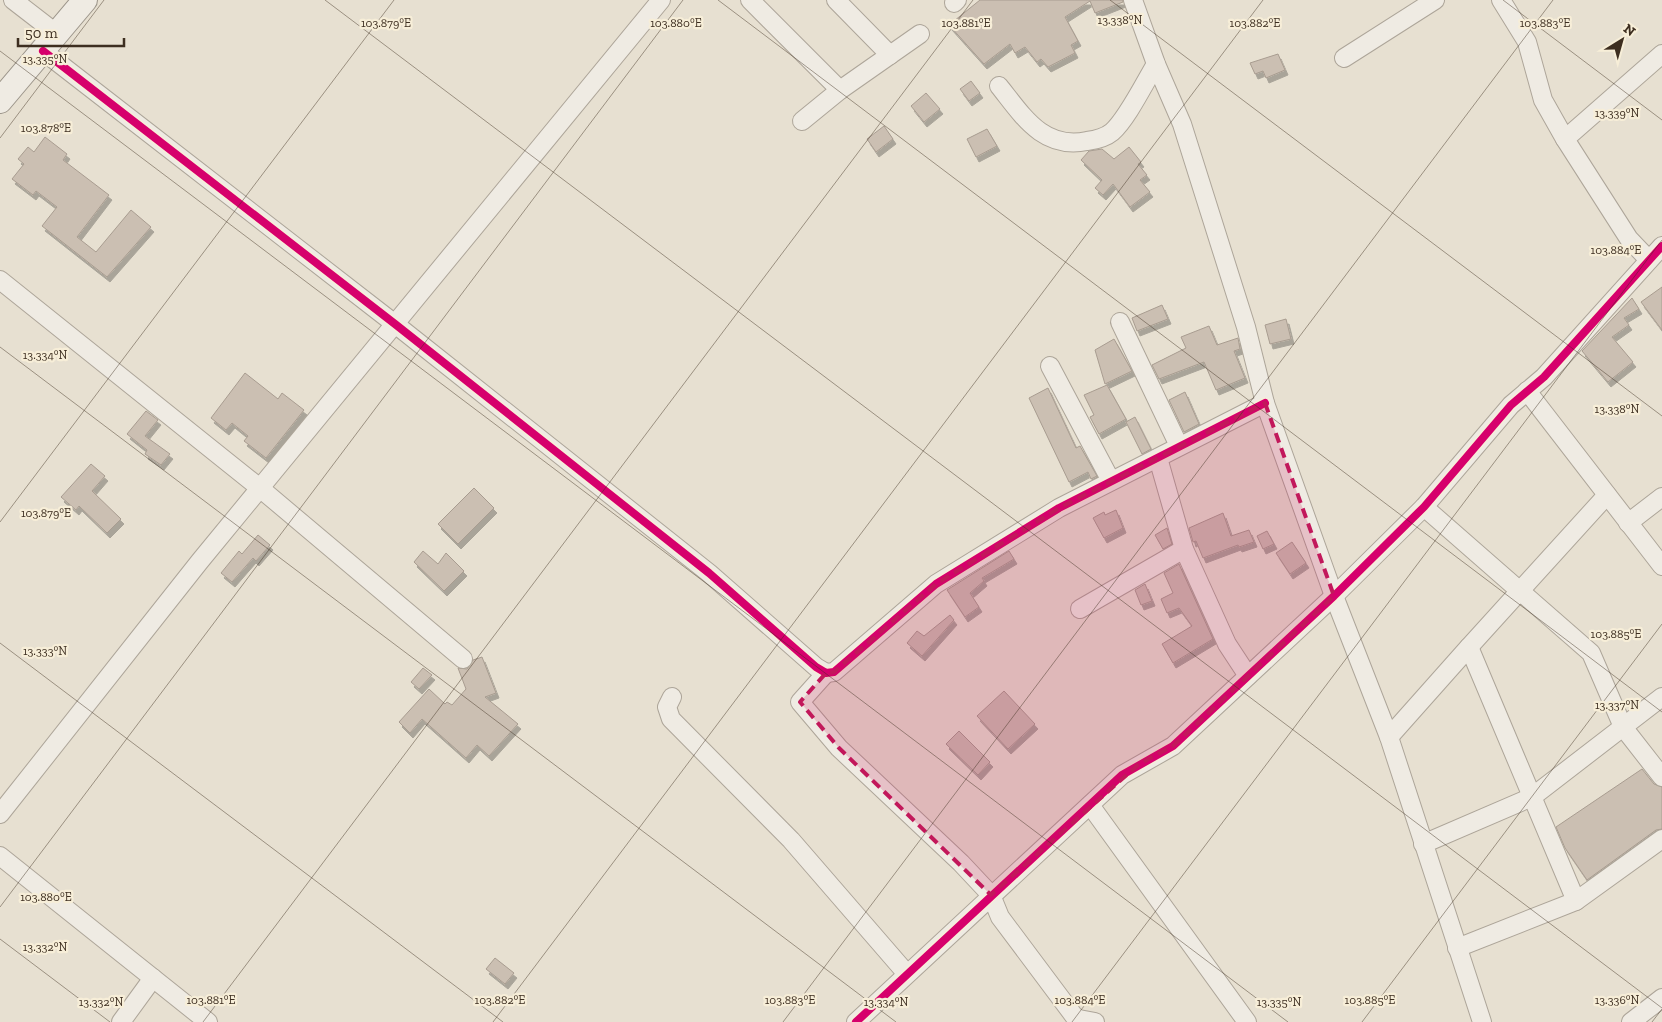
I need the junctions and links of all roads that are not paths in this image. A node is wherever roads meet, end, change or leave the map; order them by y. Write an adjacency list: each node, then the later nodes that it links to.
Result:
1 (13, 0): 10 (street)
2 (85, 0): 10 (street)
3 (661, 0): 24 (street)
4 (750, 0): 16 (street)
5 (836, 0): 12 (street)
6 (1133, 0): 14 (street)
7 (1435, 0): 13 (street)
8 (1501, 0): 19 (street)
9 (920, 34): 12 (street)
10 (50, 43): 17 (street); 24 (street)
11 (1662, 54): 19 (street)
12 (890, 55): 16 (street)
13 (1344, 58)
14 (1156, 64): 15 (street); 27 (street)
15 (999, 86)
16 (840, 90): 18 (street)
17 (0, 101)
18 (802, 121)
19 (1565, 138): 21 (street)
20 (1662, 246): 21 (street)
21 (1649, 260): 26 (street)
22 (0, 280): 31 (street)
23 (1120, 322): 28 (street)
24 (395, 324): 31 (street); 43 (street)
25 (1050, 366): 30 (street)
26 (1527, 391): 32 (street); 34 (street)
27 (1265, 403): 28 (street); 39 (street)
28 (1179, 446): 29 (street)
29 (1158, 458): 30 (street); 36 (street)
30 (1111, 481): 43 (street)
31 (261, 489): 42 (street); 52 (street)
32 (1607, 495): 35 (street); 38 (street)
33 (1662, 497): 35 (street)
34 (1424, 507): 38 (street); 39 (street)
35 (1628, 523): 37 (street)
36 (1184, 549): 40 (street); 44 (street)
37 (1662, 566)
38 (1520, 591): 41 (street); 47 (street)
39 (1334, 596): 44 (street); 48 (street)
40 (1080, 609)
41 (1469, 647): 48 (street); 50 (street)
42 (463, 659)
43 (826, 673): 56 (street)
44 (1248, 676): 51 (street)
45 (672, 697): 59 (street)
46 (1662, 697): 47 (street)
47 (1623, 727): 49 (street); 50 (street)
48 (1389, 737): 54 (street)
49 (1662, 777)
50 (1532, 797): 54 (street); 57 (street)
51 (1090, 805): 56 (street); 67 (street)
52 (0, 814)
53 (1662, 839): 57 (street)
54 (1423, 844): 58 (street)
55 (0, 856): 60 (street)
56 (991, 895): 59 (street); 66 (street)
57 (1576, 901): 58 (street)
58 (1457, 948): 62 (street)
59 (907, 974): 65 (street)
60 (153, 978): 63 (street); 64 (street)
61 (1662, 998): 68 (street)
62 (1479, 1019)
63 (121, 1022)
64 (208, 1022)
65 (856, 1022)
66 (1095, 1022)
67 (1247, 1022)
68 (1631, 1022)

